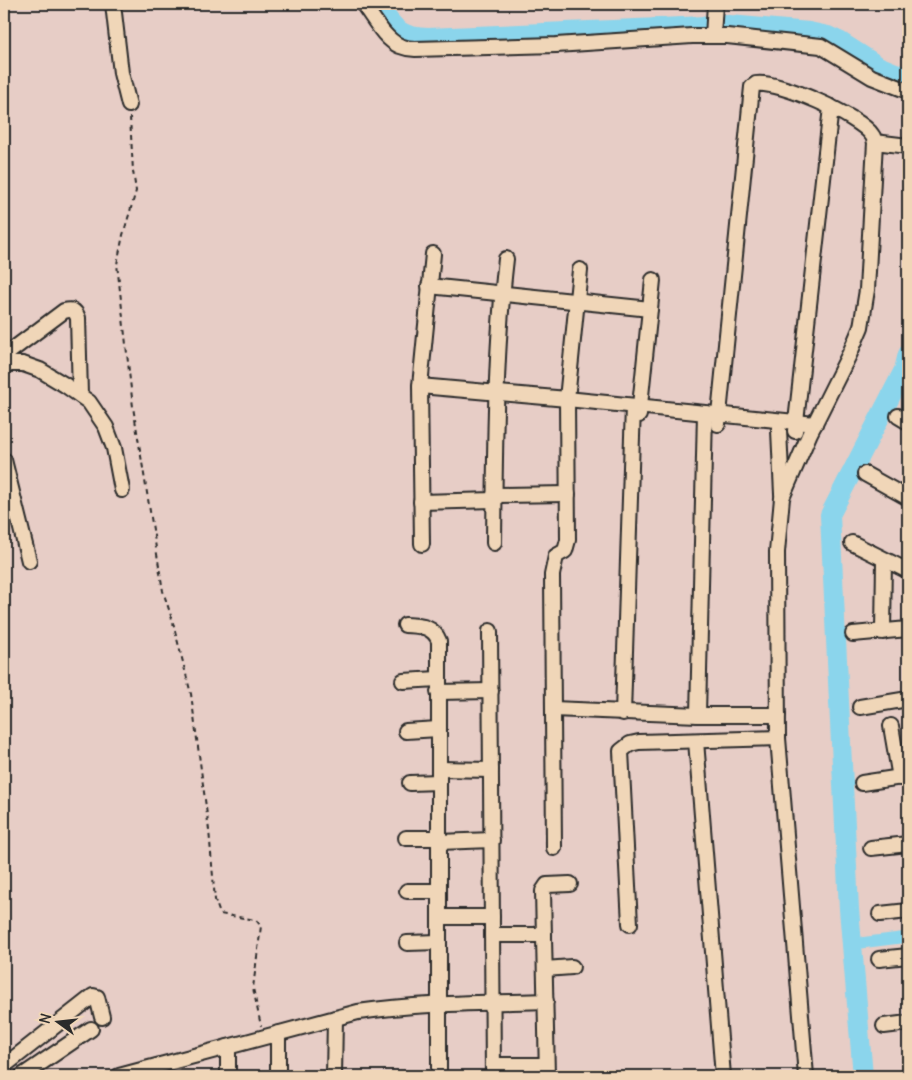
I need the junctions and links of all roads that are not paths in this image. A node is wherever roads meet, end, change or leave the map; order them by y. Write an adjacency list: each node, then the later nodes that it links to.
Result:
1 (113, 4): 6 (street)
2 (363, 4): 4 (street)
3 (715, 4): 4 (street)
4 (713, 36): 5 (street)
5 (908, 91)
6 (129, 105)
7 (831, 107): 8 (street); 25 (street); 26 (street)
8 (875, 142): 9 (street); 27 (street)
9 (908, 146)
10 (433, 254): 14 (street)
11 (506, 259): 15 (street)
12 (580, 270): 16 (street)
13 (653, 280): 17 (street)
14 (430, 286): 15 (street); 20 (street)
15 (502, 293): 16 (street); 22 (street)
16 (576, 301): 17 (street); 23 (street)
17 (650, 309): 24 (street)
18 (4, 356): 21 (street)
19 (4, 364): 21 (street)
20 (420, 391): 22 (street); 36 (street)
21 (80, 395): 31 (street)
22 (495, 398): 23 (street); 33 (street)
23 (567, 404): 24 (street); 32 (street)
24 (636, 411): 25 (street); 54 (street)
25 (712, 419): 26 (street); 28 (street); 55 (street)
26 (795, 427): 27 (street); 28 (street)
27 (813, 428): 34 (street)
28 (779, 430): 34 (street)
29 (4, 460): 41 (street)
30 (865, 474): 35 (street)
31 (122, 490)
32 (568, 494): 33 (street); 53 (street)
33 (494, 498): 36 (street); 39 (street)
34 (782, 498): 56 (street)
35 (908, 498)
36 (422, 502): 38 (street)
37 (852, 542): 40 (street)
38 (422, 544)
39 (494, 544)
40 (884, 560): 42 (street); 46 (street)
41 (29, 561)
42 (908, 571)
43 (405, 625): 49 (street)
44 (908, 630): 46 (street)
45 (490, 631): 50 (street)
46 (883, 632): 47 (street)
47 (854, 634)
48 (404, 681): 49 (street)
49 (438, 686): 50 (street); 58 (street)
50 (491, 691): 62 (street)
51 (908, 699): 52 (street)
52 (860, 707)
53 (553, 709): 54 (street); 71 (street)
54 (623, 713): 55 (street)
55 (698, 715): 56 (street)
56 (778, 715): 60 (street)
57 (891, 726): 64 (street)
58 (438, 729): 59 (street); 63 (street)
59 (406, 731)
60 (778, 738): 61 (street); 110 (street)
61 (696, 741): 80 (street); 109 (street)
62 (491, 770): 63 (street); 69 (street)
63 (439, 775): 65 (street); 68 (street)
64 (904, 777): 66 (street)
65 (410, 783)
66 (862, 783)
67 (406, 838): 68 (street)
68 (439, 840): 69 (street); 75 (street)
69 (492, 840): 79 (street)
70 (908, 844): 72 (street)
71 (554, 848)
72 (871, 848)
73 (570, 884): 82 (street)
74 (408, 891): 75 (street)
75 (439, 891): 78 (street)
76 (908, 911): 77 (street)
77 (880, 914)
78 (439, 917): 79 (street); 83 (street)
79 (492, 917): 81 (street)
80 (630, 924)
81 (492, 935): 82 (street); 91 (street)
82 (544, 935): 88 (street)
83 (439, 942): 84 (street); 90 (street)
84 (407, 943)
85 (908, 956): 86 (street)
86 (879, 959)
87 (572, 967): 88 (street)
88 (545, 969): 89 (street)
89 (546, 1001): 91 (street); 101 (street)
90 (440, 1003): 91 (street); 93 (street); 108 (street)
91 (493, 1003): 102 (street)
92 (102, 1017): 99 (street)
93 (335, 1018): 97 (street); 107 (street)
94 (908, 1023): 95 (street)
95 (884, 1026)
96 (90, 1029): 103 (street)
97 (278, 1033): 98 (street); 106 (street)
98 (228, 1047): 100 (street); 105 (street)
99 (4, 1066)
100 (171, 1069): 104 (street)
101 (546, 1070): 102 (street)
102 (493, 1071)
103 (22, 1076)
104 (120, 1076)
105 (228, 1076)
106 (278, 1076)
107 (334, 1076)
108 (439, 1076)
109 (724, 1076)
110 (806, 1076)

